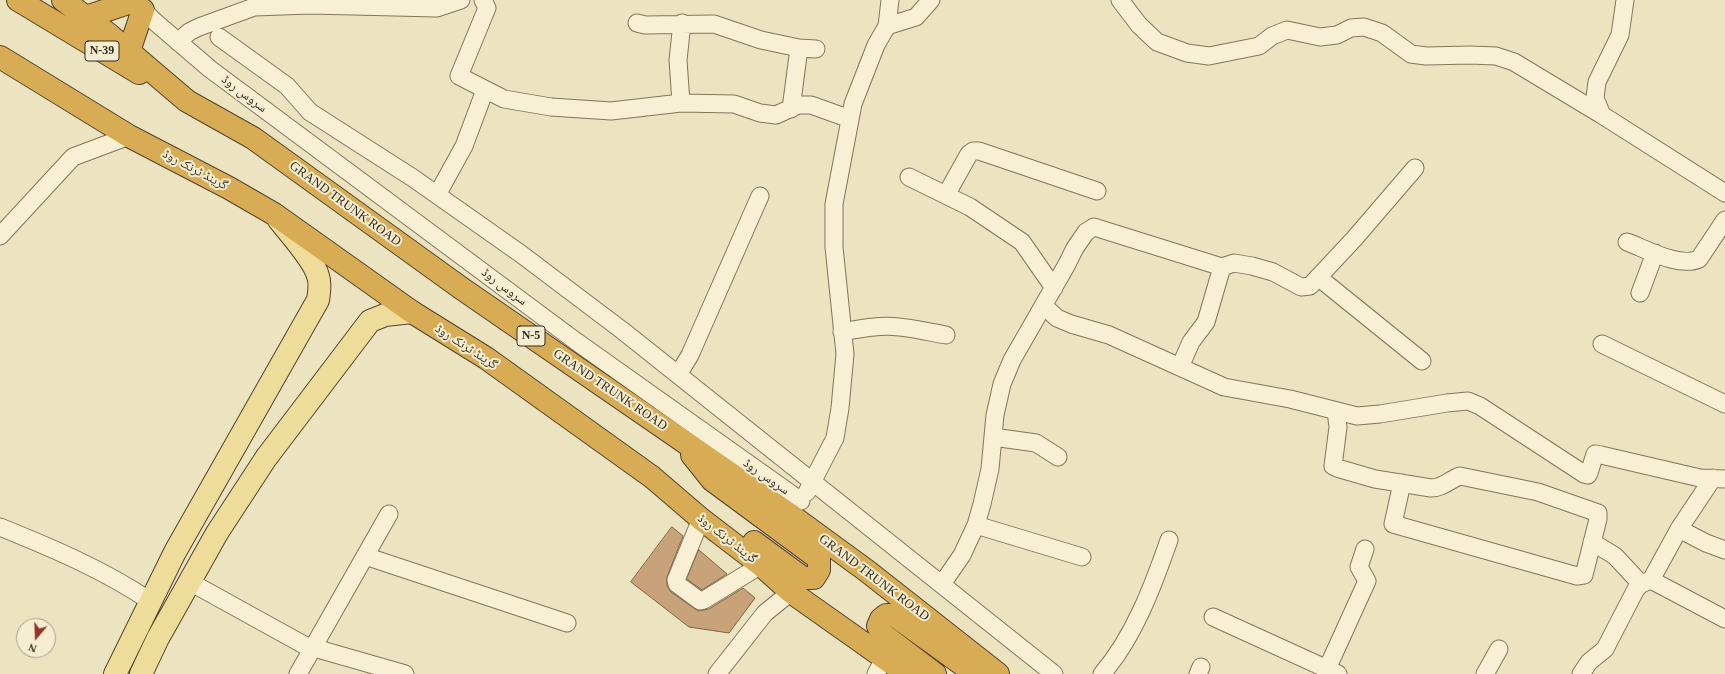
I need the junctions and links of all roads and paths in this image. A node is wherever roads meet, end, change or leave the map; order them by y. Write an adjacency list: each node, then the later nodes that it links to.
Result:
1 (18, 0): 21 (highway, N-39)
2 (63, 0): 10 (highway, GRAND TRUNK ROAD / N-5)
3 (461, 0): 15 (street)
4 (483, 0): 20 (street)
5 (890, 0): 13 (street)
6 (931, 0): 13 (street)
7 (1120, 0): 24 (street)
8 (1625, 0): 24 (street)
9 (142, 6): 10 (highway); 15 (street, سروس روڈ); 18 (highway)
10 (86, 17): 18 (highway, GRAND TRUNK ROAD / N-5)
11 (637, 23): 12 (street)
12 (682, 23): 16 (street); 22 (street)
13 (887, 26): 25 (street)
14 (219, 38): 31 (street)
15 (178, 42): 60 (street, سروس روڈ)
16 (799, 48): 17 (street); 23 (street)
17 (816, 49)
18 (128, 51): 21 (highway, GRAND TRUNK ROAD / N-5)
19 (0, 57): 26 (highway, گرینڈ ٹرنک روڈ)
20 (485, 90): 22 (street); 31 (street)
21 (187, 101): 53 (highway, GRAND TRUNK ROAD / N-5)
22 (681, 103): 23 (street)
23 (790, 109): 25 (street)
24 (1602, 115): 30 (street)
25 (850, 119): 45 (street)
26 (129, 136): 34 (highway, گرینڈ ٹرنک روڈ); 36 (street)
27 (1415, 168): 40 (street)
28 (909, 176): 32 (street)
29 (1097, 191): 32 (street)
30 (1725, 193)
31 (436, 194): 50 (street)
32 (946, 195): 41 (street)
33 (760, 196): 50 (street)
34 (274, 214): 44 (highway, گرینڈ ٹرنک روڈ); 77 (main road)
35 (1725, 220): 38 (street)
36 (0, 236)
37 (1627, 242): 38 (street)
38 (1655, 253): 42 (street)
39 (1222, 266): 40 (street); 41 (street); 49 (street)
40 (1318, 277): 48 (street)
41 (1054, 288): 43 (street)
42 (1640, 293)
43 (1044, 306): 49 (street); 54 (street)
44 (412, 312): 56 (highway, گرینڈ ٹرنک روڈ); 73 (main road)
45 (842, 332): 46 (street); 58 (street)
46 (946, 335)
47 (1602, 344): 51 (street)
48 (1422, 360)
49 (1180, 367): 52 (street)
50 (678, 375): 58 (street)
51 (1725, 404)
52 (1336, 411): 57 (street); 59 (street)
53 (676, 435): 56 (highway); 60 (highway, GRAND TRUNK ROAD / N-5)
54 (993, 437): 55 (street); 63 (street)
55 (1058, 457)
56 (652, 477): 62 (highway, گرینڈ ٹرنک روڈ)
57 (1719, 479): 65 (street)
58 (812, 482): 60 (street); 75 (street)
59 (1402, 483): 67 (street); 67 (street)
60 (795, 507): 93 (highway, GRAND TRUNK ROAD / N-5)
61 (389, 514): 70 (street)
62 (701, 519): 72 (highway, گرینڈ ٹرنک روڈ); 72 (street)
63 (976, 525): 71 (street); 75 (street)
64 (0, 526): 77 (street)
65 (1679, 529): 69 (street); 74 (street)
66 (1169, 540): 95 (street)
67 (1592, 542): 74 (street)
68 (1365, 549): 84 (street)
69 (1725, 550)
70 (365, 556): 80 (street); 81 (street)
71 (1082, 558)
72 (761, 565): 76 (highway, گرینڈ ٹرنک روڈ)
73 (190, 582): 81 (street); 87 (main road)
74 (1646, 582): 79 (street); 97 (street)
75 (942, 584): 94 (street)
76 (791, 592): 83 (highway, گرینڈ ٹرنک روڈ); 89 (street)
77 (150, 601): 86 (main road)
78 (1213, 617): 84 (street)
79 (1725, 619)
80 (567, 624)
81 (313, 648): 85 (street); 88 (street)
82 (1499, 649): 96 (street)
83 (880, 666): 90 (highway, گرینڈ ٹرنک روڈ)
84 (1332, 671)
85 (398, 673)
86 (115, 674)
87 (141, 674)
88 (298, 674)
89 (717, 674)
90 (907, 674)
91 (935, 674): 92 (highway)
92 (976, 674)
93 (998, 674)
94 (1054, 674)
95 (1102, 674)
96 (1485, 674)
97 (1581, 674)

